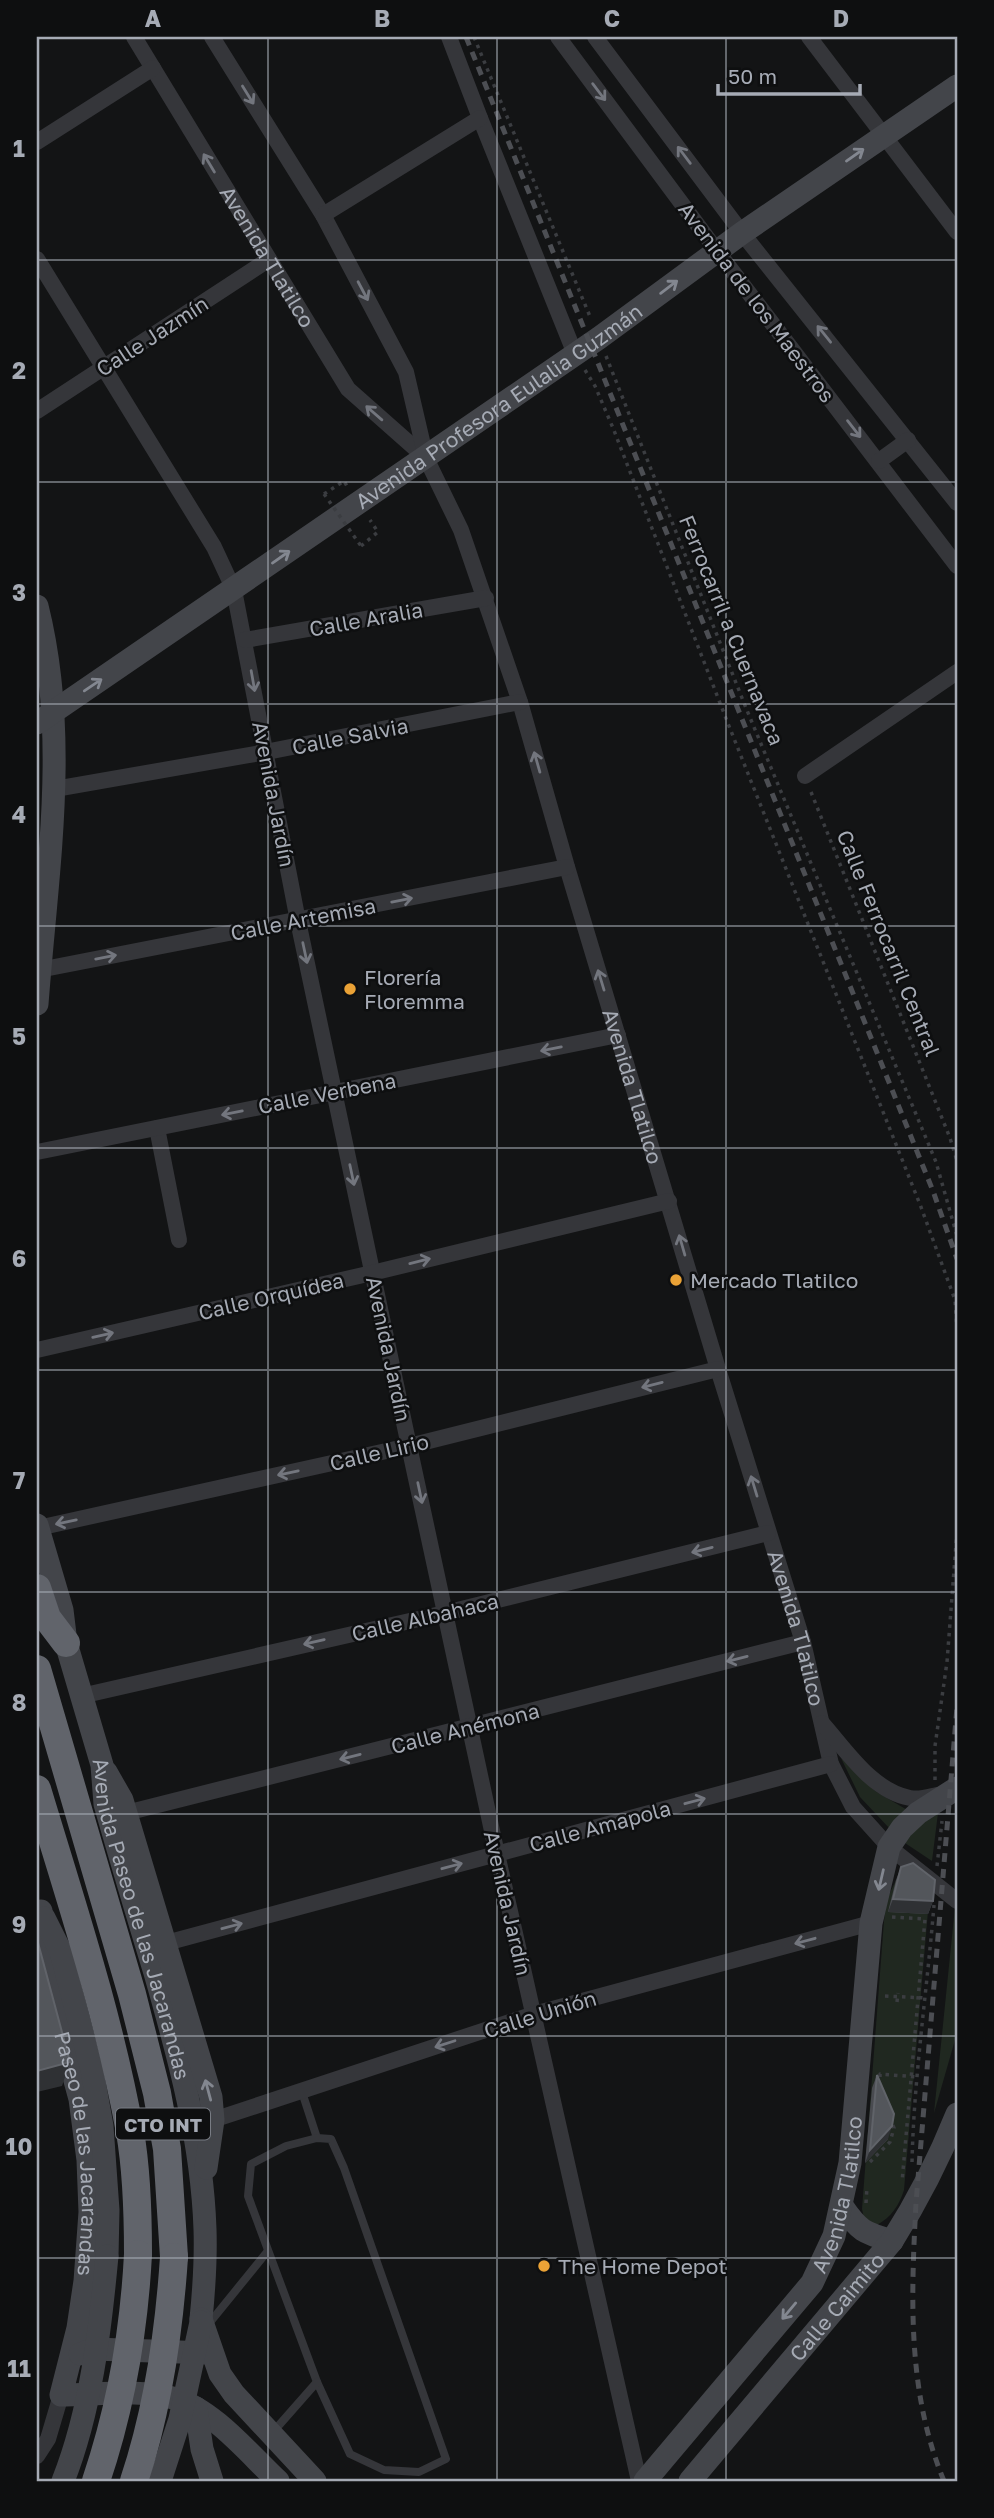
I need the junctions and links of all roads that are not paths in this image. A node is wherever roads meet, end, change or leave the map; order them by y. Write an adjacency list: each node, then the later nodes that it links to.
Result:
1 (134, 37): 7 (street, Avenida Tlatilco)
2 (212, 37): 12 (street, Avenida Tlatilco, one-way to 12)
3 (449, 37): 9 (street)
4 (558, 37): 15 (street, Avenida de los Maestros, one-way to 15)
5 (596, 37): 14 (street, Avenida de los Maestros, one-way to 5)
6 (809, 37): 10 (street)
7 (153, 68): 11 (street); 17 (street, Avenida Tlatilco, one-way to 7)
8 (957, 86): 10 (main road, Avenida Profesora Eulalia Guzmán)
9 (480, 118): 12 (street); 18 (street)
10 (884, 135): 13 (street); 14 (main road, Avenida Profesora Eulalia Guzmán, one-way to 10)
11 (37, 142)
12 (323, 215): 22 (street, Avenida Tlatilco, one-way to 22)
13 (957, 232)
14 (742, 233): 15 (main road, Avenida Profesora Eulalia Guzmán); 21 (street, Avenida de los Maestros, one-way to 14)
15 (717, 251): 18 (main road, Avenida Profesora Eulalia Guzmán, one-way to 15); 23 (street, Avenida de los Maestros, one-way to 23)
16 (37, 260): 19 (street, Avenida Jardín)
17 (268, 260): 19 (street, Calle Jazmín); 22 (street, Avenida Tlatilco, one-way to 17)
18 (575, 354): 22 (main road, Avenida Profesora Eulalia Guzmán)
19 (102, 368): 20 (street, Calle Jazmín); 26 (street, Avenida Jardín)
20 (37, 411)
21 (908, 440): 23 (street); 24 (street, Avenida de los Maestros)
22 (426, 458): 26 (main road, Avenida Profesora Eulalia Guzmán, one-way to 22); 27 (street, Avenida Tlatilco)
23 (879, 461): 25 (street, Avenida de los Maestros)
24 (957, 503)
25 (957, 566)
26 (234, 590): 29 (street, Avenida Jardín); 32 (main road, Avenida Profesora Eulalia Guzmán, one-way to 26)
27 (486, 597): 29 (street, Calle Aralia); 31 (street, Avenida Tlatilco)
28 (37, 606): 32 (main road)
29 (245, 640): 33 (street, Avenida Jardín, one-way to 33)
30 (957, 672): 34 (street)
31 (520, 702): 33 (street, Calle Salvia); 36 (street, Avenida Tlatilco, one-way to 31)
32 (45, 717): 35 (main road)
33 (266, 752): 35 (street, Calle Salvia); 37 (street, Avenida Jardín)
34 (805, 776)
35 (55, 789): 38 (main road)
36 (567, 867): 37 (street, Calle Artemisa, one-way to 36); 40 (street, Avenida Tlatilco, one-way to 36)
37 (298, 920): 38 (street, Calle Artemisa, one-way to 37); 41 (street, Avenida Jardín, one-way to 41)
38 (39, 970): 39 (main road)
39 (37, 1004)
40 (618, 1035): 41 (street, Calle Verbena, one-way to 41); 44 (street, Avenida Tlatilco)
41 (334, 1092): 42 (street, Calle Verbena, one-way to 42); 46 (street, Avenida Jardín, one-way to 46)
42 (157, 1128): 43 (street, Calle Verbena); 45 (street)
43 (37, 1152)
44 (669, 1201): 46 (street, Calle Orquídea, one-way to 44); 48 (street, Avenida Tlatilco, one-way to 44)
45 (178, 1240)
46 (372, 1273): 47 (street, Calle Orquídea, one-way to 46); 49 (street, Avenida Jardín)
47 (37, 1350)
48 (718, 1369): 49 (street, Calle Lirio, one-way to 49); 51 (street, Avenida Tlatilco, one-way to 48)
49 (410, 1446): 50 (street, Calle Lirio, one-way to 50); 53 (street, Avenida Jardín, one-way to 53)
50 (37, 1526): 55 (main road, Avenida Paseo de las Jacarandas / CTO INT)
51 (768, 1533): 53 (street, Calle Albahaca, one-way to 53); 54 (street, Avenida Tlatilco)
52 (37, 1588): 55 (highway)
53 (445, 1613): 57 (street, Calle Albahaca, one-way to 57); 59 (street, Avenida Jardín)
54 (803, 1642): 58 (street, Avenida Tlatilco); 59 (street, Calle Anémona, one-way to 59)
55 (66, 1643): 57 (main road, Avenida Paseo de las Jacarandas / CTO INT)
56 (37, 1669): 89 (highway, CTO INT, bridge)
57 (81, 1696): 63 (main road, Avenida Paseo de las Jacarandas / CTO INT)
58 (821, 1721): 60 (street, Avenida Tlatilco); 62 (street, Avenida Tlatilco)
59 (470, 1727): 63 (street, Calle Anémona, one-way to 63); 65 (street, Avenida Jardín)
60 (831, 1764): 64 (street, Avenida Tlatilco); 65 (street, Calle Amapola, one-way to 60)
61 (37, 1789): 88 (highway, CTO INT, bridge)
62 (954, 1790): 64 (main road, Avenida Tlatilco)
63 (115, 1809): 69 (main road); 78 (main road, Avenida Paseo de las Jacarandas / CTO INT)
64 (889, 1847): 66 (street); 68 (main road, Avenida Tlatilco, one-way to 68)
65 (497, 1854): 69 (street, Calle Amapola, one-way to 65); 70 (street, Avenida Jardín)
66 (957, 1901)
67 (39, 1905): 80 (main road, Paseo de las Jacarandas); 87 (main road, CTO INT, bridge)
68 (884, 1917): 70 (street, Calle Unión, one-way to 70); 75 (main road, Avenida Tlatilco)
69 (166, 1943): 73 (main road, one-way to 69)
70 (534, 2014): 71 (street, Calle Unión, one-way to 71); 94 (street, Avenida Jardín)
71 (302, 2092): 73 (street, Calle Unión); 74 (lane)
72 (957, 2114): 76 (main road, Calle Caimito)
73 (214, 2120): 78 (main road)
74 (317, 2138): 77 (lane); 81 (lane)
75 (842, 2206): 76 (main road); 95 (main road, Avenida Tlatilco, one-way to 95)
76 (892, 2241): 96 (main road, Calle Caimito)
77 (267, 2252): 78 (lane); 81 (lane)
78 (204, 2323): 79 (main road); 90 (main road, Avenida Paseo de las Jacarandas / CTO INT, bridge); 93 (main road, bridge)
79 (208, 2353): 80 (main road); 83 (main road); 85 (main road)
80 (70, 2361): 82 (main road, Paseo de las Jacarandas)
81 (317, 2382): 85 (lane)
82 (61, 2395): 83 (main road); 86 (street)
83 (149, 2395): 84 (main road)
84 (196, 2409): 91 (main road); 92 (main road)
85 (273, 2433): 93 (main road)
86 (37, 2456)
87 (63, 2481)
88 (96, 2481)
89 (134, 2481)
90 (160, 2481)
91 (212, 2481)
92 (278, 2481)
93 (317, 2481)
94 (639, 2481)
95 (645, 2481)
96 (690, 2481)

